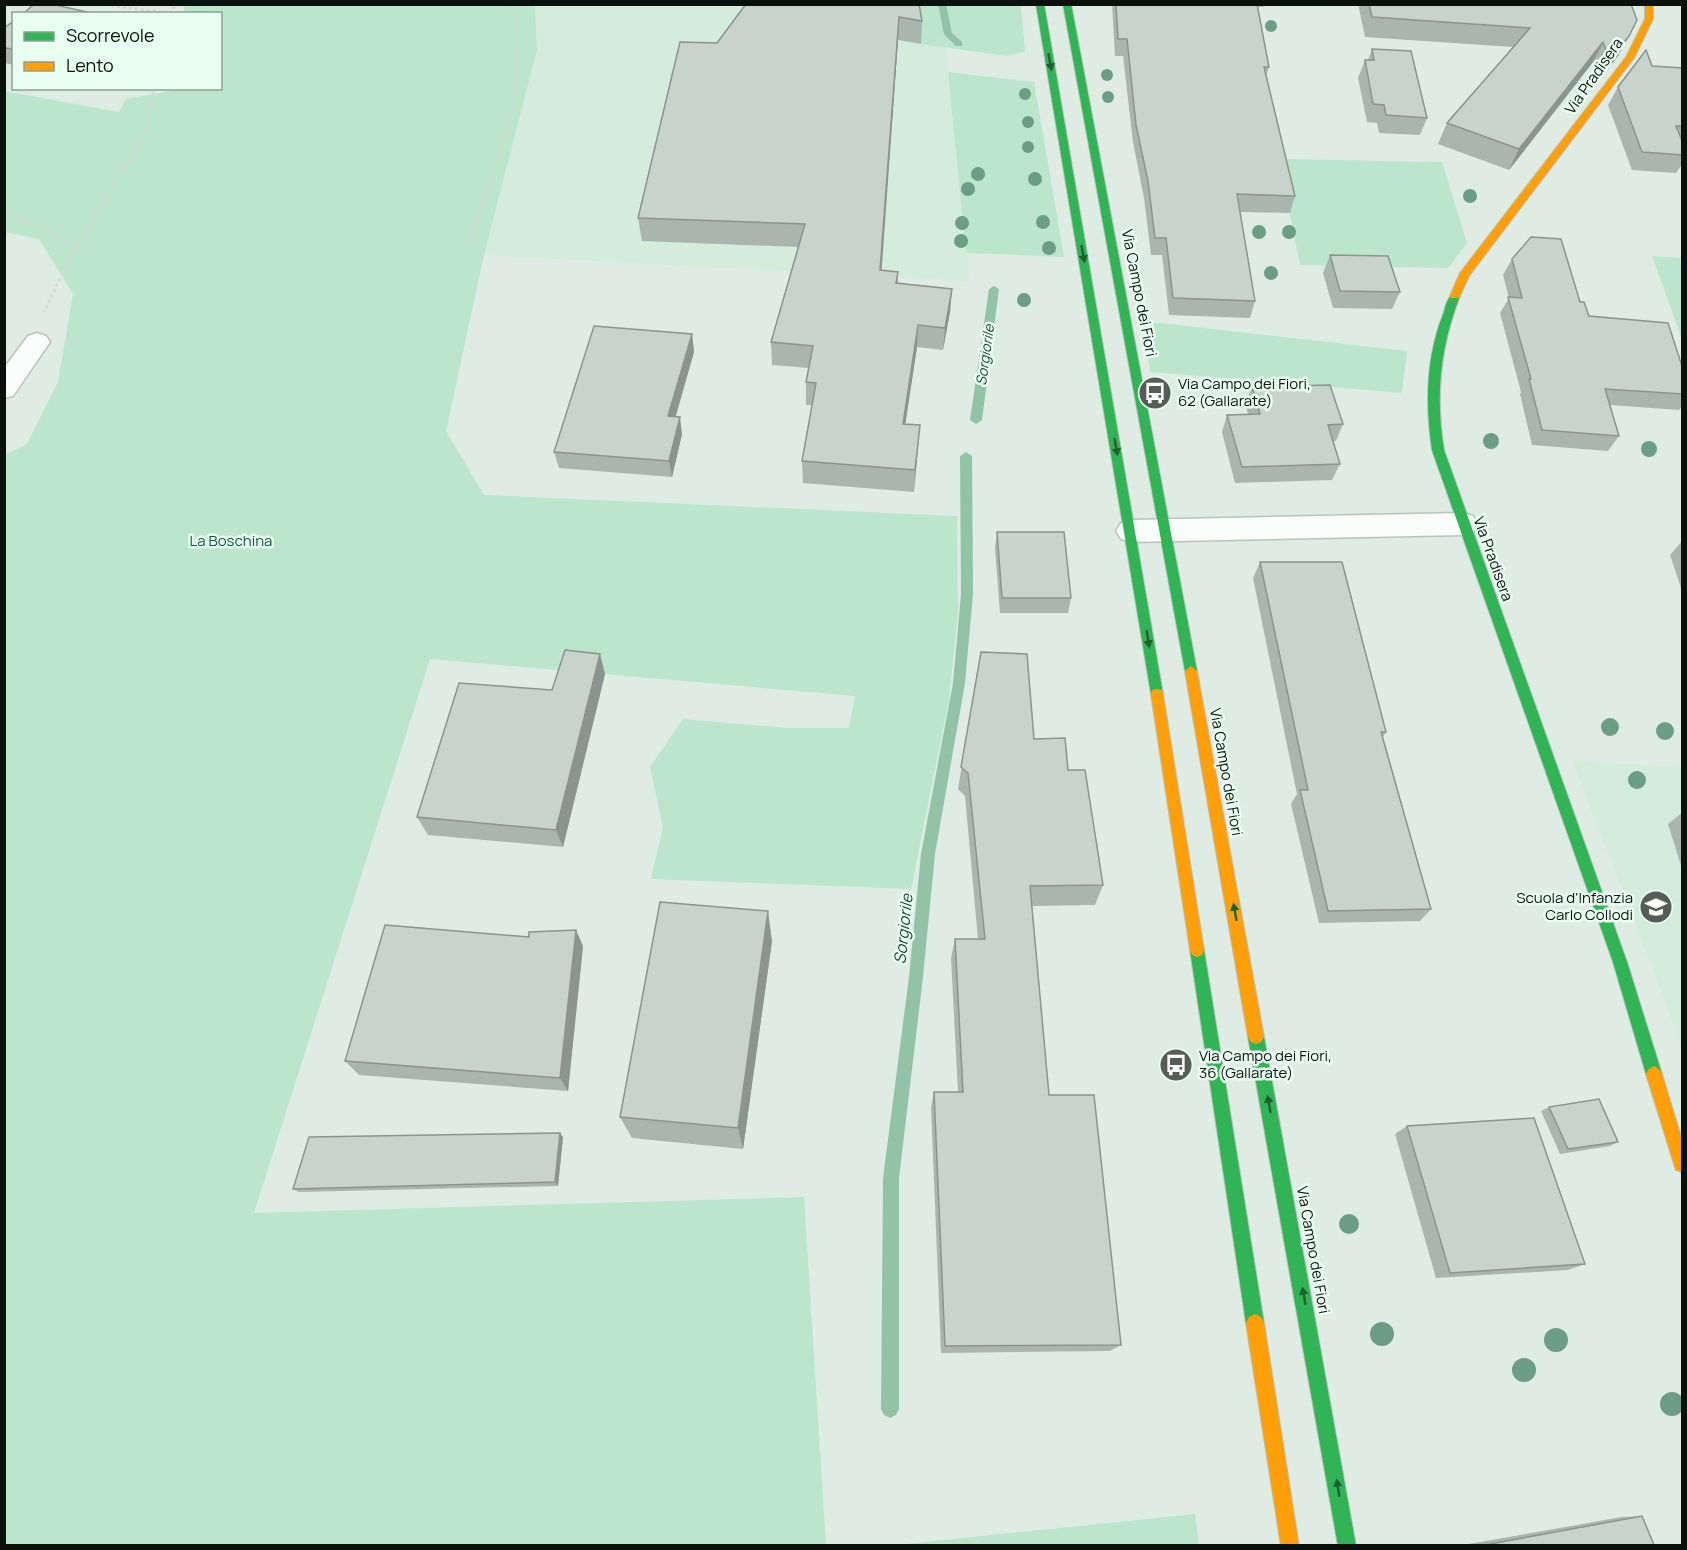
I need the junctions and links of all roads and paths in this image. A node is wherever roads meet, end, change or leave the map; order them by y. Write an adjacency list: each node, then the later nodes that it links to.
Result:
1 (99, 4): 6 (path)
2 (517, 4): 9 (path)
3 (1040, 4): 15 (street, one-way to 15)
4 (1067, 4): 14 (street, Via Campo dei Fiori)
5 (1649, 4): 13 (street, Via Pradisera)
6 (162, 12)
7 (154, 90): 10 (path)
8 (4, 211): 10 (path)
9 (468, 247)
10 (75, 248): 11 (path)
11 (37, 342): 12 (street)
12 (4, 389)
13 (1463, 524): 14 (street); 16 (street, Via Pradisera)
14 (1166, 530): 15 (street); 18 (street, Via Campo dei Fiori, one-way to 14)
15 (1131, 531): 17 (street, one-way to 17)
16 (1683, 1164)
17 (1290, 1545)
18 (1347, 1545)

